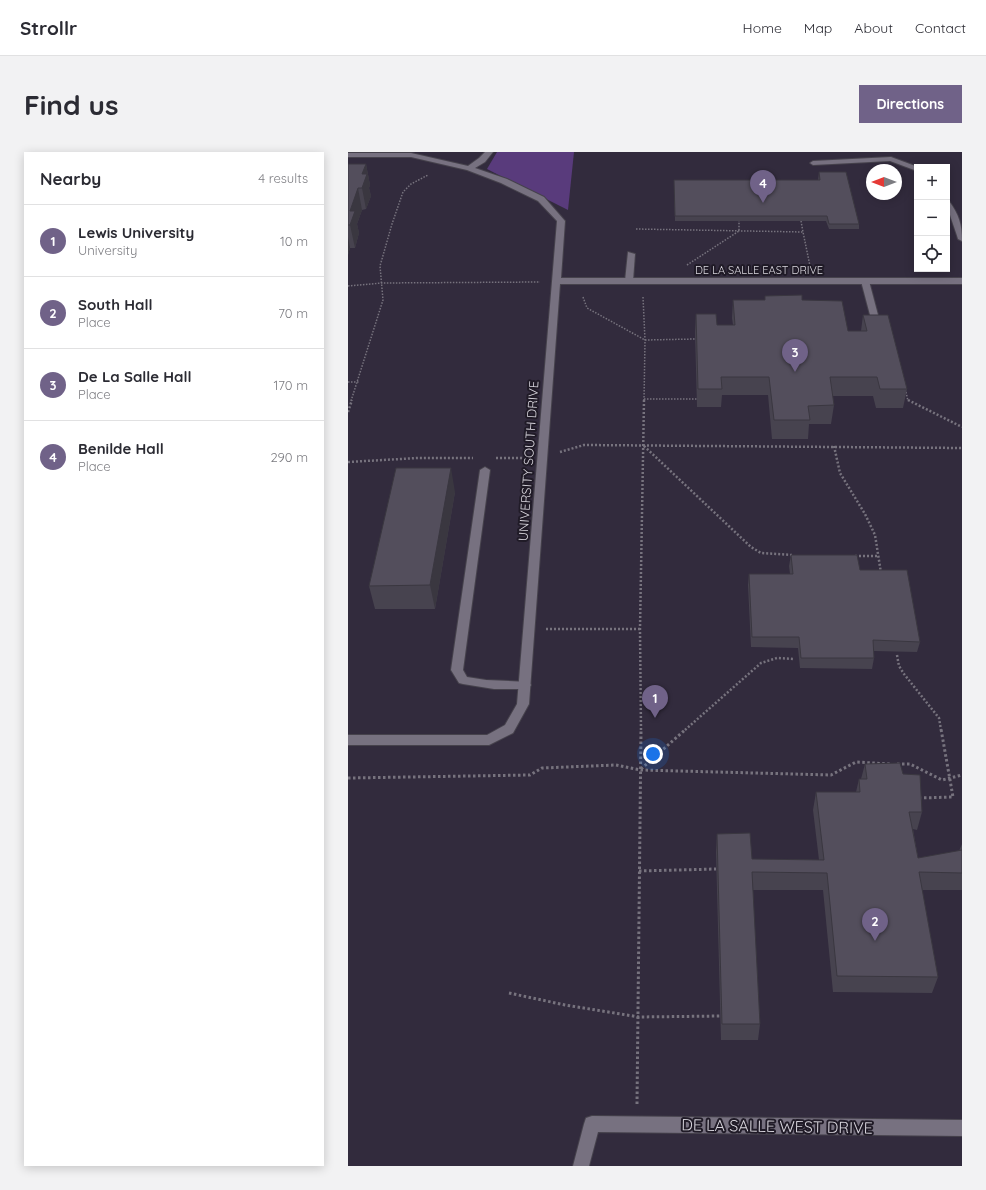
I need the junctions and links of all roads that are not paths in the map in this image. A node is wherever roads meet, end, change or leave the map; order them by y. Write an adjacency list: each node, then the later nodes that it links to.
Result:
1 (489, 152): 4 (street)
2 (348, 155): 4 (street)
3 (813, 163): 5 (lane)
4 (469, 168): 9 (street, UNIVERSITY SOUTH DRIVE)
5 (914, 168)
6 (950, 207): 7 (lane)
7 (962, 239)
8 (631, 254): 10 (lane)
9 (556, 281): 10 (street, DE LA SALLE EAST DRIVE); 15 (street, UNIVERSITY SOUTH DRIVE)
10 (629, 281): 11 (street, DE LA SALLE EAST DRIVE)
11 (865, 281): 12 (street, DE LA SALLE EAST DRIVE); 13 (lane)
12 (962, 281)
13 (874, 316)
14 (485, 470): 15 (lane)
15 (525, 685): 16 (street, UNIVERSITY SOUTH DRIVE)
16 (348, 740)
17 (962, 1128): 18 (street, DE LA SALLE WEST DRIVE)
18 (582, 1166)

